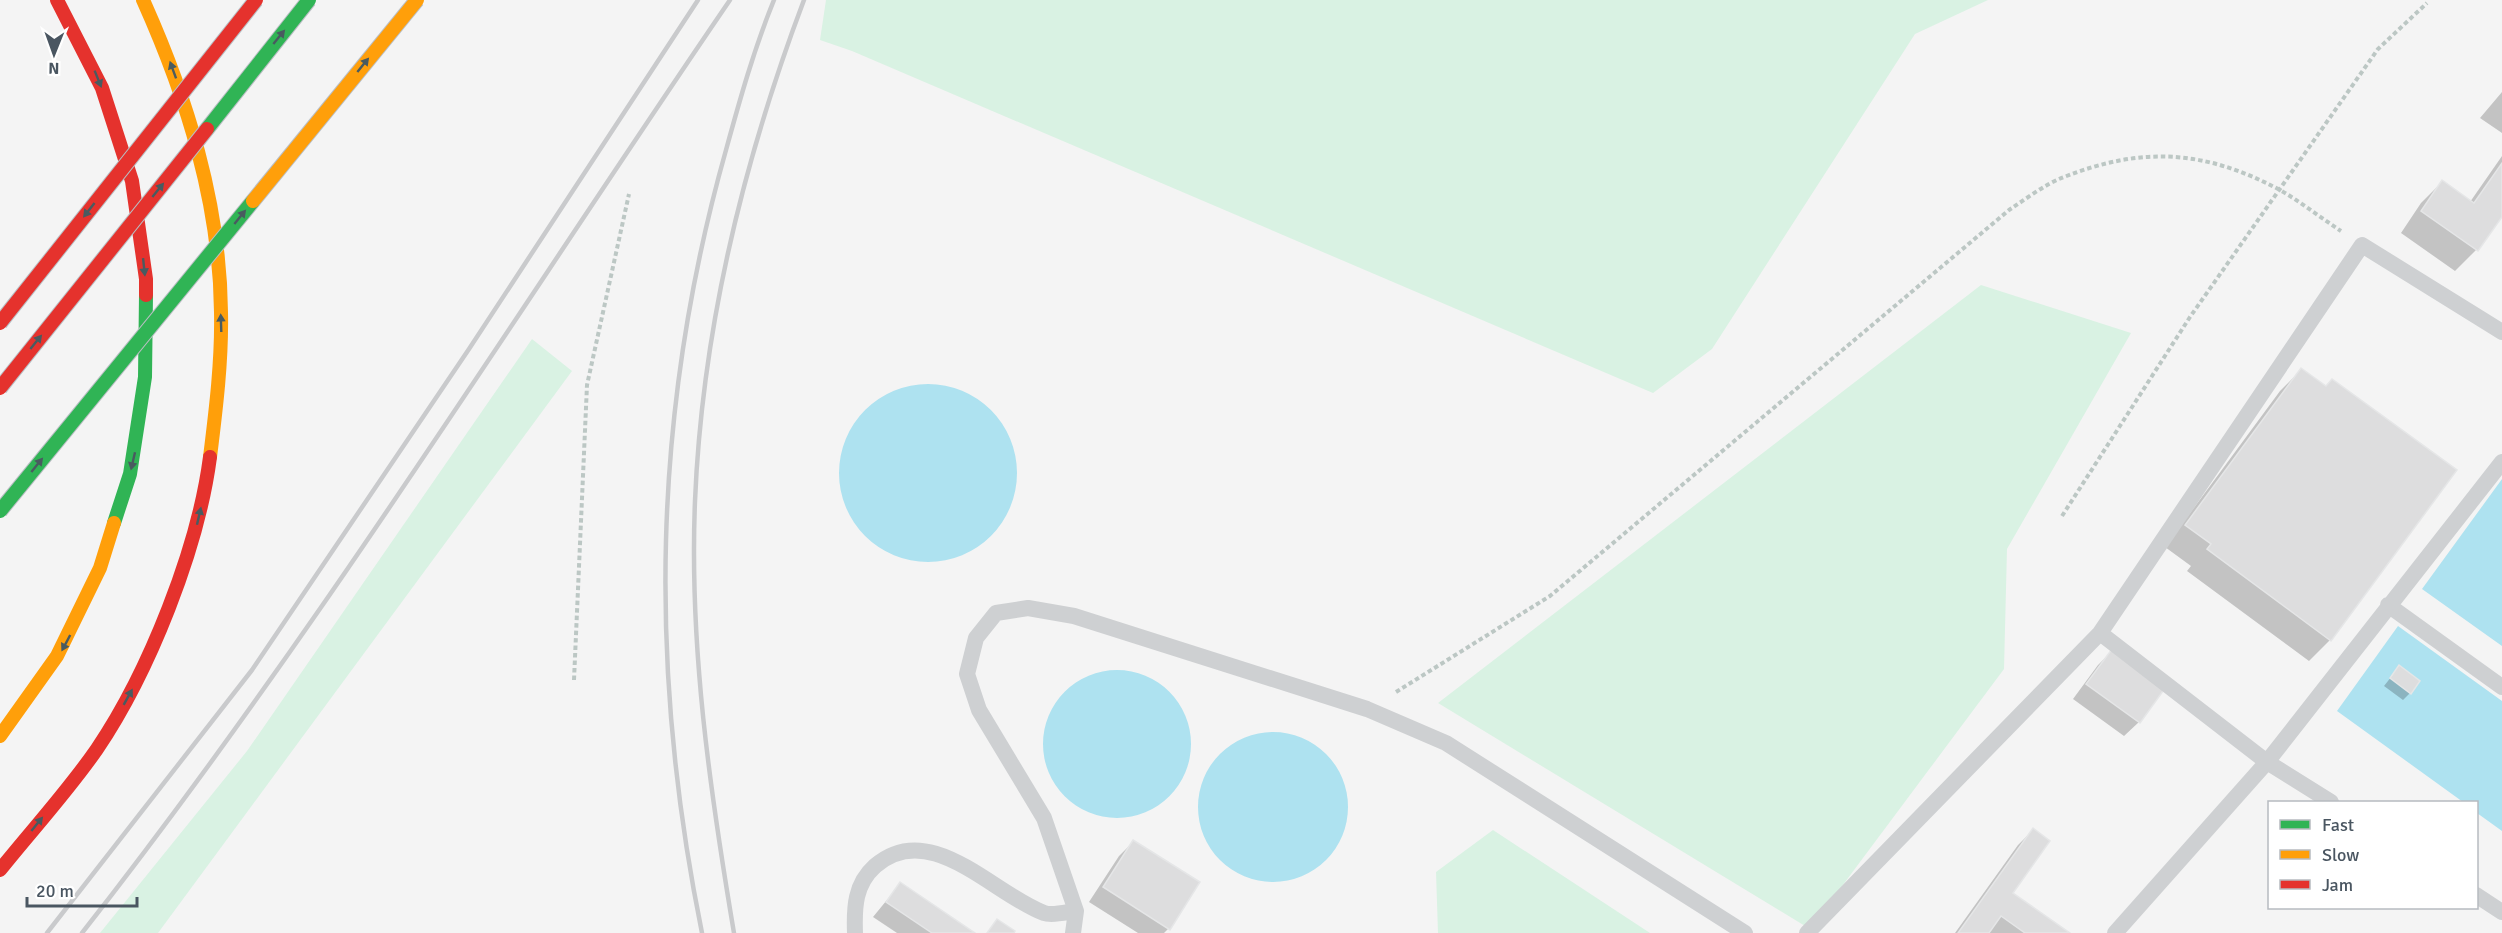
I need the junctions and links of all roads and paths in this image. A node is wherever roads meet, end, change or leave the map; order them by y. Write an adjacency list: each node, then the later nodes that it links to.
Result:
1 (57, 0): 21 (main road, one-way to 21)
2 (143, 0): 24 (main road, one-way to 2)
3 (256, 0): 10 (main road, one-way to 10, bridge)
4 (309, 0): 12 (main road, one-way to 4, bridge)
5 (417, 0): 14 (main road, one-way to 5, bridge)
6 (2427, 3): 7 (path)
7 (2280, 190): 9 (path); 15 (path); 20 (path)
8 (629, 194): 18 (path)
9 (2362, 245): 11 (lane); 17 (lane)
10 (0, 323)
11 (2502, 332)
12 (0, 388)
13 (2502, 462): 16 (lane)
14 (0, 511)
15 (2061, 516)
16 (2388, 605): 19 (lane); 22 (lane)
17 (2100, 633): 22 (lane); 31 (lane)
18 (574, 680)
19 (2502, 687)
20 (1367, 709): 26 (lane); 30 (lane)
21 (0, 736)
22 (2267, 762): 23 (lane); 32 (lane)
23 (2329, 801)
24 (0, 870)
25 (2478, 896): 27 (lane)
26 (1076, 911): 28 (lane); 29 (lane)
27 (2502, 912)
28 (855, 933)
29 (1073, 933)
30 (1744, 933)
31 (1807, 933)
32 (2115, 933)

